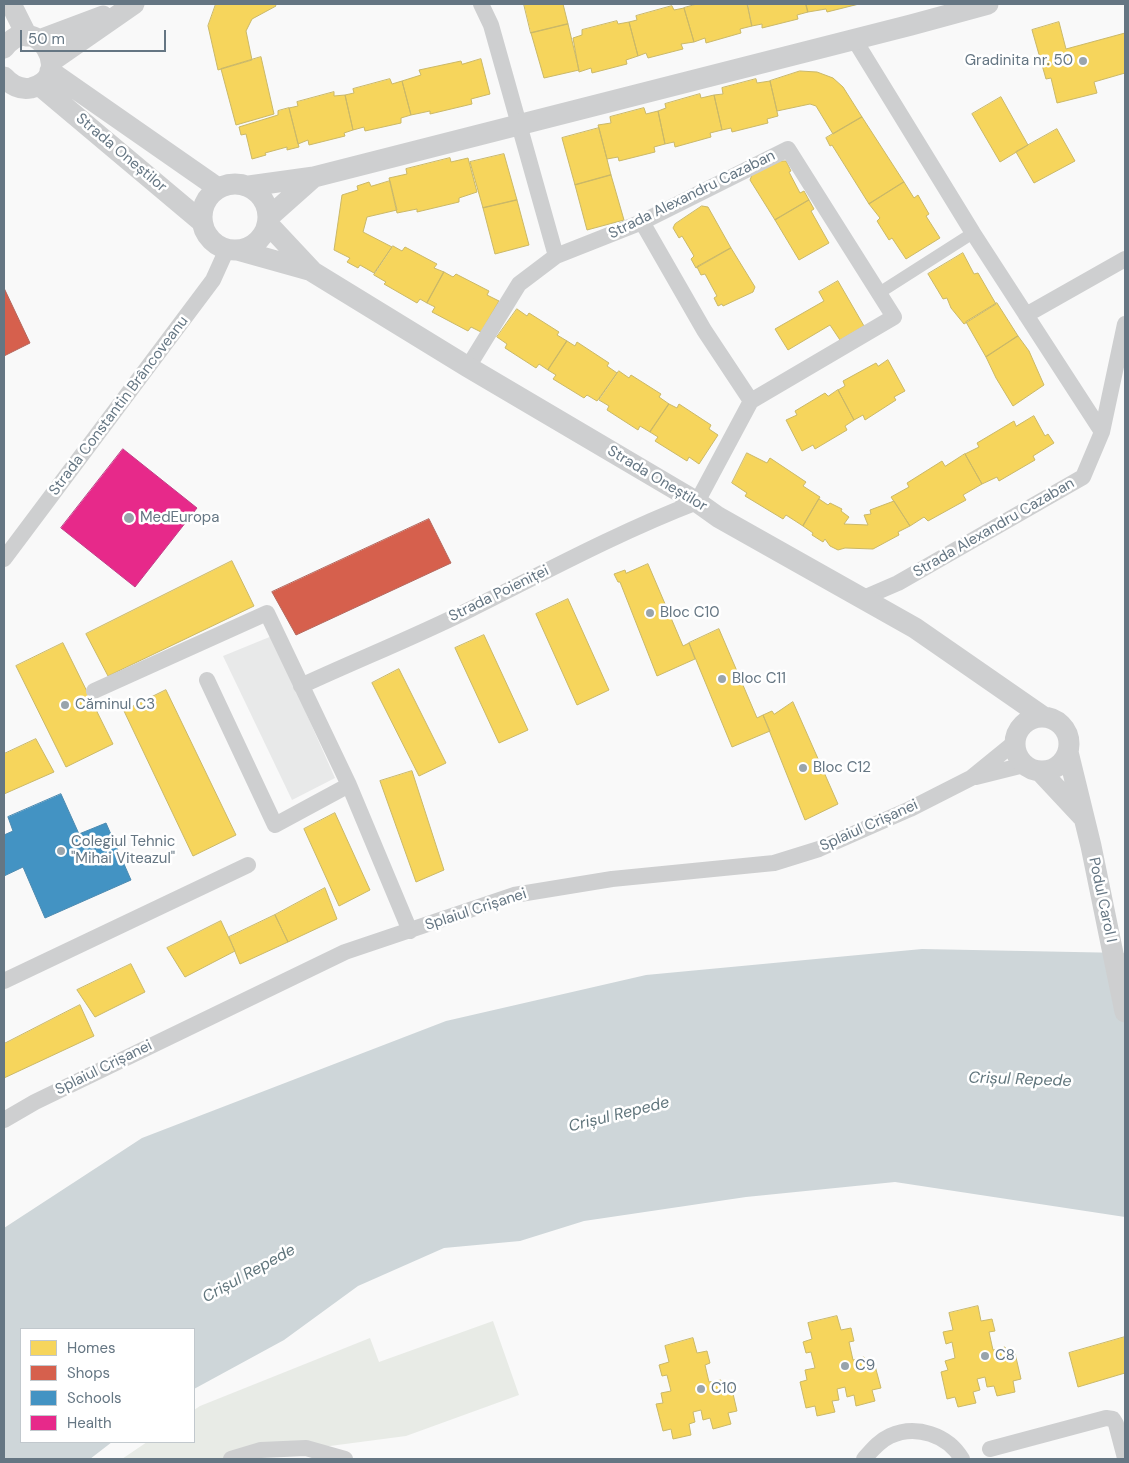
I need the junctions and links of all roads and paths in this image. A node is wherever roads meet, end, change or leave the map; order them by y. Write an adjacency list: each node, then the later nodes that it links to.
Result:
1 (11, 4): 5 (street)
2 (134, 4): 5 (street); 8 (street)
3 (481, 4): 10 (street)
4 (988, 4): 6 (street)
5 (33, 38): 7 (street); 8 (street)
6 (854, 39): 10 (street); 17 (street)
7 (4, 48)
8 (47, 72): 9 (street); 13 (street, Strada Oneștilor); 15 (street, Strada Oneștilor)
9 (8, 84)
10 (518, 125): 11 (street); 19 (street)
11 (314, 178): 12 (street); 14 (street)
12 (249, 186): 13 (street); 14 (street)
13 (218, 188): 15 (street)
14 (268, 220): 18 (street); 21 (street, Strada Oneștilor)
15 (202, 222): 18 (street)
16 (642, 222): 19 (street, Strada Alexandru Cazaban); 22 (street, Strada Alexandru Cazaban); 26 (street)
17 (973, 233): 22 (street); 23 (street)
18 (232, 250): 21 (street, Strada Oneștilor); 29 (street, Strada Constantin Brâncoveanu)
19 (556, 256): 25 (street, Strada Alexandru Cazaban)
20 (1125, 259): 23 (street)
21 (313, 272): 25 (street, Strada Oneștilor)
22 (879, 293): 26 (street, Strada Alexandru Cazaban)
23 (1026, 315): 27 (street)
24 (1125, 324): 27 (street, Strada Alexandru Cazaban)
25 (468, 367): 28 (street, Strada Oneștilor)
26 (751, 401): 28 (street)
27 (1102, 432): 30 (street, Strada Alexandru Cazaban)
28 (697, 502): 30 (street, Strada Oneștilor); 32 (street, Strada Poieniței)
29 (4, 559)
30 (861, 599): 33 (street, Strada Oneștilor)
31 (207, 680): 40 (street)
32 (301, 686): 34 (street); 40 (street)
33 (1000, 688): 35 (street, Strada Oneștilor); 36 (street, Strada Oneștilor)
34 (94, 691)
35 (1042, 716): 36 (street); 37 (street)
36 (1017, 736): 38 (street); 39 (street, Splaiul Crișanei)
37 (1068, 752): 38 (street); 41 (street, Podul Carol I)
38 (1032, 768): 39 (street, Splaiul Crișanei); 41 (street)
39 (971, 778): 43 (street, Splaiul Crișanei)
40 (349, 785): 43 (street)
41 (1084, 818): 45 (street, Podul Carol I)
42 (248, 865): 44 (street)
43 (410, 931): 46 (street, Splaiul Crișanei)
44 (4, 981)
45 (1125, 1012)
46 (4, 1120)
47 (990, 1449): 48 (street)
48 (1125, 1458)
49 (231, 1459): 50 (street)
50 (345, 1459)
51 (864, 1459): 52 (street)
52 (962, 1459)

